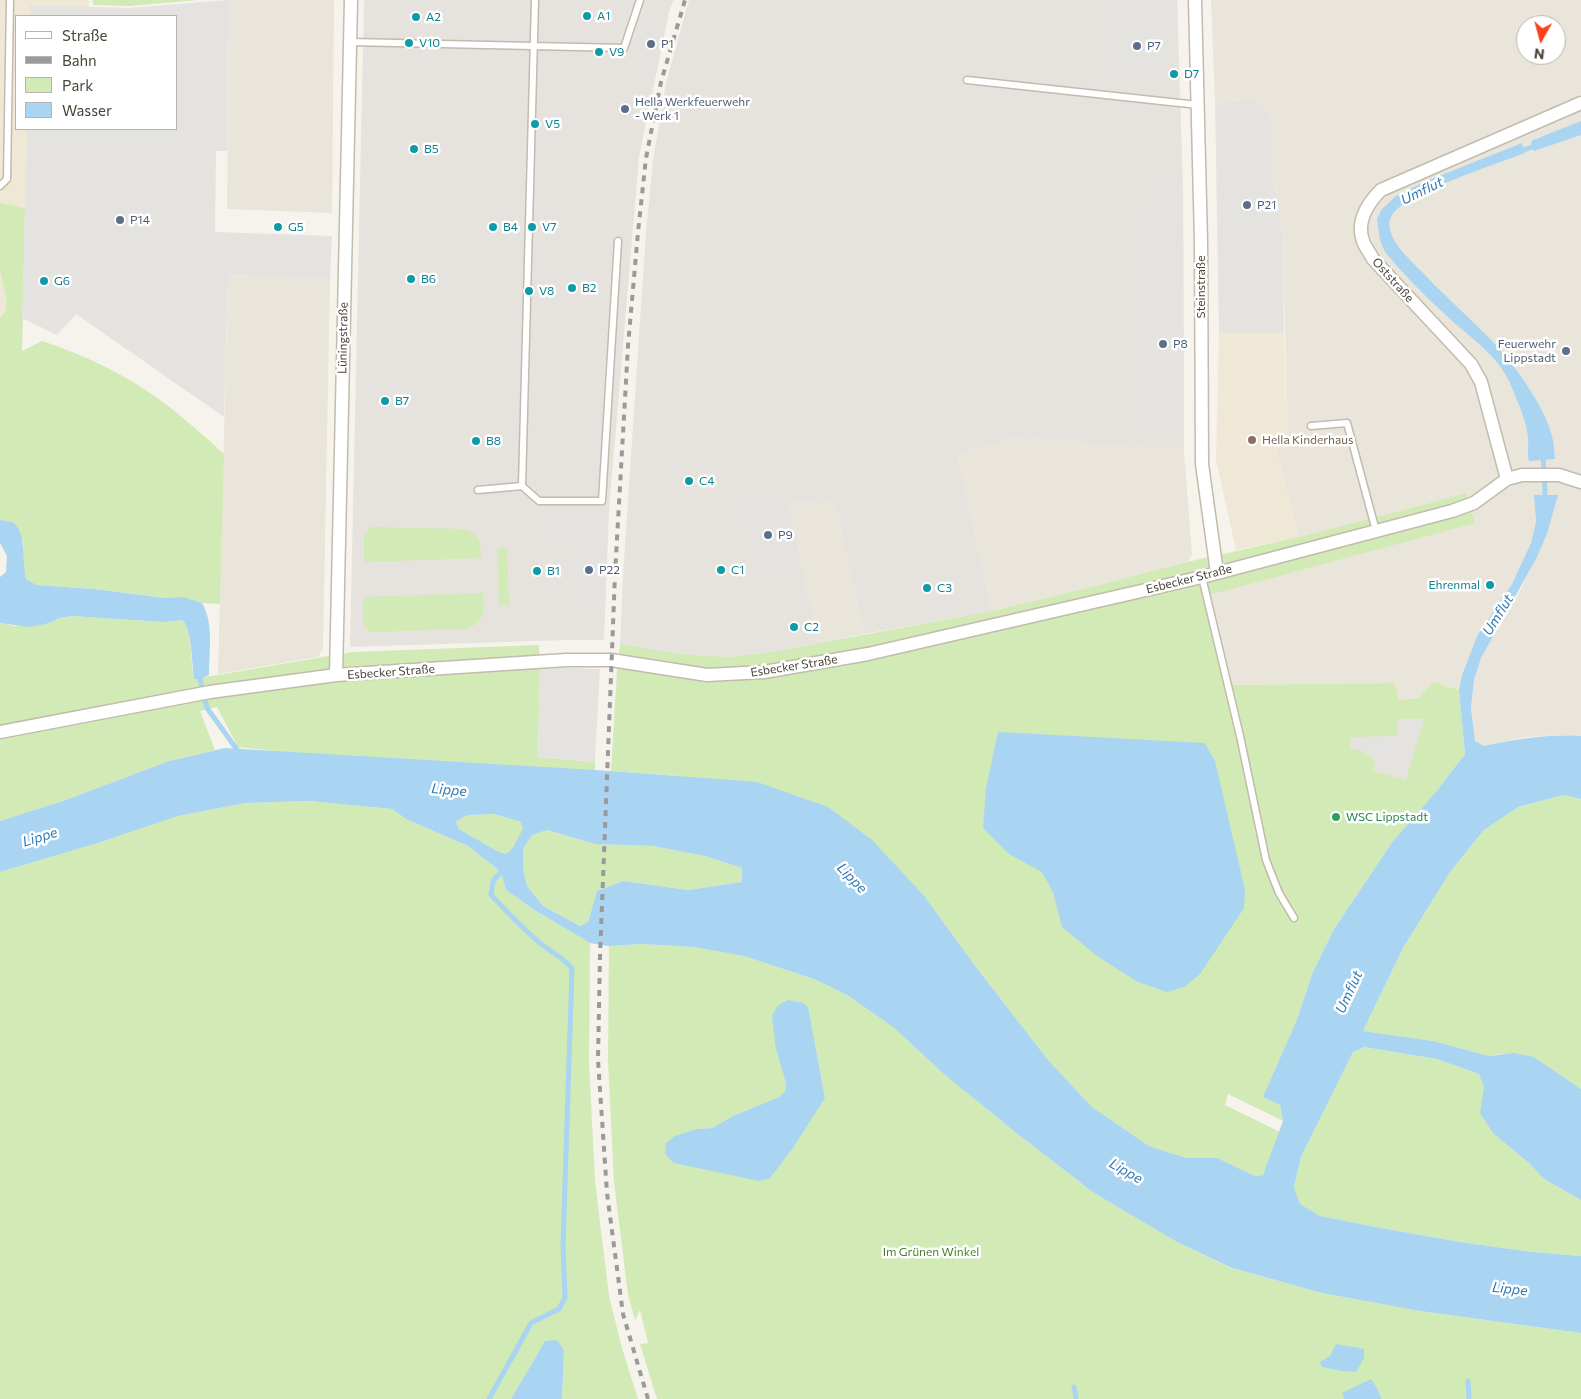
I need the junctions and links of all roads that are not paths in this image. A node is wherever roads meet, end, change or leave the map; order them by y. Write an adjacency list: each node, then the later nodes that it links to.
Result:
1 (10, 0): 11 (lane)
2 (351, 0): 6 (street, Lüningstraße)
3 (535, 0): 7 (lane)
4 (640, 0): 7 (lane)
5 (1194, 0): 10 (street, Steinstraße)
6 (350, 42): 7 (lane); 21 (street, Lüningstraße)
7 (534, 46): 16 (lane)
8 (967, 80): 10 (lane)
9 (1581, 103): 14 (street, Oststraße)
10 (1198, 105): 19 (street, Steinstraße)
11 (0, 186)
12 (618, 241): 16 (lane)
13 (1311, 426): 18 (lane)
14 (1507, 479): 15 (street); 18 (street, Esbecker Straße)
15 (1581, 482)
16 (522, 486): 17 (lane)
17 (478, 490)
18 (1376, 531): 19 (street, Esbecker Straße)
19 (1217, 573): 20 (street, Esbecker Straße)
20 (1202, 577): 21 (street, Esbecker Straße); 23 (lane)
21 (336, 675): 22 (street, Esbecker Straße)
22 (0, 732)
23 (1294, 918)

